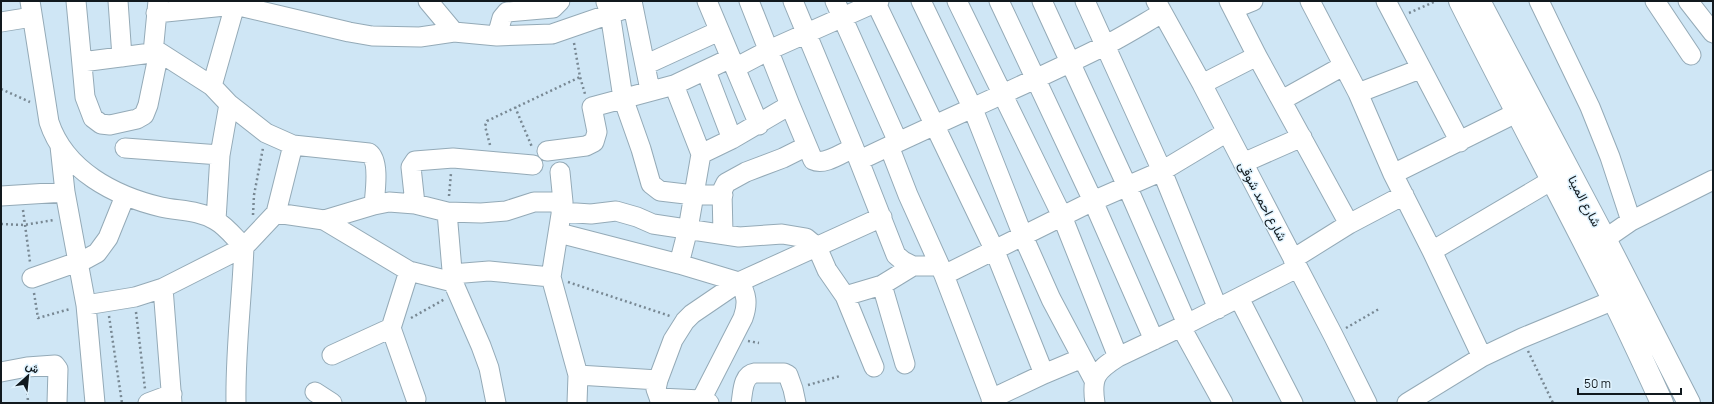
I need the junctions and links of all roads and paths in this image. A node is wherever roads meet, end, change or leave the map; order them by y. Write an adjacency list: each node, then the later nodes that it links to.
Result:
1 (76, 1): 48 (street)
2 (118, 1): 46 (street)
3 (428, 1): 36 (street)
4 (706, 1): 35 (street)
5 (749, 1): 42 (street)
6 (793, 1): 39 (street)
7 (921, 1): 67 (street)
8 (957, 1): 61 (street)
9 (999, 1): 54 (street)
10 (1042, 1): 47 (street)
11 (1085, 1): 41 (street)
12 (1253, 1): 25 (street)
13 (1310, 1): 51 (street)
14 (1386, 1): 32 (street)
15 (1436, 1): 32 (path)
16 (1460, 1): 69 (main road, شارع المينا)
17 (1479, 1): 92 (main road, شارع المينا)
18 (1539, 1): 112 (street)
19 (1655, 1): 44 (street)
20 (1688, 1): 37 (street)
21 (877, 2): 31 (street); 71 (street)
22 (633, 3): 28 (street); 50 (street)
23 (229, 4): 26 (street); 27 (street); 57 (street)
24 (556, 4): 38 (street); 40 (street)
25 (1231, 5): 45 (street)
26 (157, 7): 43 (street)
27 (268, 7): 36 (street)
28 (608, 7): 34 (street); 62 (street)
29 (1159, 7): 41 (street); 56 (street, شارع احمد شوقى)
30 (31, 9): 33 (street); 68 (street)
31 (839, 9): 39 (street); 77 (street)
32 (1395, 19): 52 (street)
33 (1, 22)
34 (571, 26): 38 (street); 66 (path)
35 (719, 31): 49 (street); 50 (street)
36 (454, 32): 40 (street)
37 (1713, 33)
38 (552, 34): 40 (street)
39 (807, 34): 42 (street); 83 (street)
40 (497, 36)
41 (1105, 46): 47 (street); 89 (street)
42 (769, 50): 49 (street); 65 (street)
43 (156, 52): 46 (street); 48 (street); 57 (street)
44 (1691, 55)
45 (1257, 56): 56 (street); 63 (street)
46 (122, 57): 48 (street)
47 (1070, 61): 54 (street); 94 (street)
48 (82, 62)
49 (733, 63): 53 (street); 70 (street)
50 (645, 65): 59 (street)
51 (1343, 66): 60 (street); 63 (street)
52 (1420, 69): 60 (street); 76 (street)
53 (706, 71): 55 (street); 75 (street)
54 (1036, 78): 61 (street); 101 (street)
55 (674, 84): 59 (street); 82 (street)
56 (1202, 84): 72 (street, شارع احمد شوقى)
57 (212, 86): 64 (street)
58 (1, 89): 68 (path)
59 (650, 90): 62 (street)
60 (1358, 93): 91 (street)
61 (1003, 95): 67 (street); 107 (street)
62 (623, 98): 85 (street); 97 (street)
63 (1282, 100): 74 (street)
64 (229, 104): 73 (street); 84 (street)
65 (790, 105): 70 (street); 80 (street)
66 (515, 107): 85 (path); 87 (path)
67 (973, 109): 71 (street); 119 (street)
68 (47, 110): 79 (street)
69 (1516, 113): 76 (street); 92 (main road, شارع المينا)
70 (758, 124): 75 (street)
71 (936, 125): 77 (street); 123 (street)
72 (1227, 132): 88 (street, شارع احمد شوقى); 89 (street)
73 (266, 133): 78 (street); 121 (path)
74 (1302, 137): 88 (street); 114 (street)
75 (732, 140): 82 (street)
76 (1460, 142): 91 (street)
77 (893, 144): 83 (street); 130 (street)
78 (293, 145): 103 (street); 106 (street)
79 (60, 146): 95 (street); 100 (street)
80 (807, 146): 83 (street); 98 (street)
81 (125, 148): 84 (street)
82 (701, 154): 97 (street)
83 (857, 154): 109 (street)
84 (220, 155): 110 (street)
85 (538, 156): 87 (street)
86 (453, 158): 87 (street); 102 (street); 105 (path)
87 (494, 162)
88 (1243, 163): 127 (street, شارع احمد شوقى)
89 (1162, 171): 94 (street); 143 (street)
90 (560, 172): 104 (street)
91 (1393, 174): 96 (street)
92 (1561, 175): 120 (main road, شارع المينا); 124 (street); 140 (main road, شارع المينا)
93 (1713, 180): 112 (street)
94 (1127, 186): 101 (street); 146 (street)
95 (65, 192): 99 (street); 108 (street)
96 (1404, 194): 114 (street); 124 (street)
97 (694, 195): 98 (street); 116 (street)
98 (723, 195): 118 (street)
99 (1, 196)
100 (125, 196): 110 (street); 125 (street)
101 (1093, 201): 107 (street); 150 (street)
102 (415, 204): 103 (street); 105 (street)
103 (374, 205): 111 (street)
104 (562, 207): 105 (street); 116 (street); 117 (street)
105 (447, 212): 134 (street)
106 (276, 213): 111 (street); 121 (street)
107 (1062, 216): 119 (street); 152 (street)
108 (69, 217): 115 (path); 125 (street)
109 (882, 217): 122 (street); 128 (street)
110 (216, 220): 121 (street)
111 (324, 220): 129 (street)
112 (1631, 221): 120 (street)
113 (1, 224): 115 (path)
114 (1349, 224): 127 (street)
115 (24, 225): 132 (path)
116 (688, 229): 118 (street); 126 (street)
117 (559, 233): 126 (street); 131 (street)
118 (723, 234): 122 (street)
119 (1023, 236): 123 (street); 154 (street)
120 (1606, 238): 185 (main road, شارع المينا)
121 (249, 242): 136 (street); 173 (street)
122 (817, 247): 133 (street); 137 (street)
123 (994, 249): 130 (street); 158 (street)
124 (1432, 251): 153 (street)
125 (78, 261): 132 (street); 142 (street)
126 (679, 264): 133 (street)
127 (1295, 264): 139 (street); 148 (street, شارع احمد شوقى)
128 (913, 266): 130 (street); 135 (street)
129 (409, 271): 134 (street); 147 (street)
130 (942, 271): 169 (street)
131 (551, 276): 134 (street); 145 (path); 159 (street)
132 (32, 278): 142 (path)
133 (739, 282): 145 (street); 168 (street)
134 (454, 283): 147 (path); 175 (street)
135 (882, 285): 137 (street); 155 (street)
136 (163, 288): 138 (street); 165 (street)
137 (846, 296): 156 (street)
138 (135, 298): 141 (street); 166 (path)
139 (1239, 298): 143 (street); 180 (street)
140 (1614, 300): 149 (street); 184 (main road, شارع المينا)
141 (107, 302): 142 (street); 172 (path)
142 (86, 305): 171 (street)
143 (1218, 309): 146 (street)
144 (1379, 309): 148 (path)
145 (685, 321): 163 (street)
146 (1184, 326): 150 (street); 179 (street)
147 (391, 328): 151 (street); 167 (street)
148 (1333, 335): 181 (street, شارع احمد شوقى)
149 (1522, 338): 153 (street); 183 (path)
150 (1154, 340): 152 (street)
151 (332, 355)
152 (1118, 357): 161 (street)
153 (1482, 357): 182 (street)
154 (1082, 358): 158 (street); 161 (street)
155 (905, 364)
156 (874, 366)
157 (1, 372): 170 (street)
158 (1044, 374): 169 (street)
159 (578, 375): 163 (street); 176 (street)
160 (840, 376): 164 (path)
161 (1094, 380): 178 (street)
162 (315, 392): 174 (street)
163 (656, 395): 168 (street)
164 (795, 396): 177 (street)
165 (172, 398): 166 (street)
166 (147, 399)
167 (416, 400)
168 (705, 401)
169 (992, 401)
170 (57, 403)
171 (95, 403)
172 (122, 403)
173 (236, 403)
174 (332, 403)
175 (496, 403)
176 (577, 403)
177 (740, 403)
178 (1095, 403)
179 (1223, 403)
180 (1293, 403)
181 (1367, 403)
182 (1407, 403)
183 (1553, 403)
184 (1662, 403)
185 (1689, 403)

